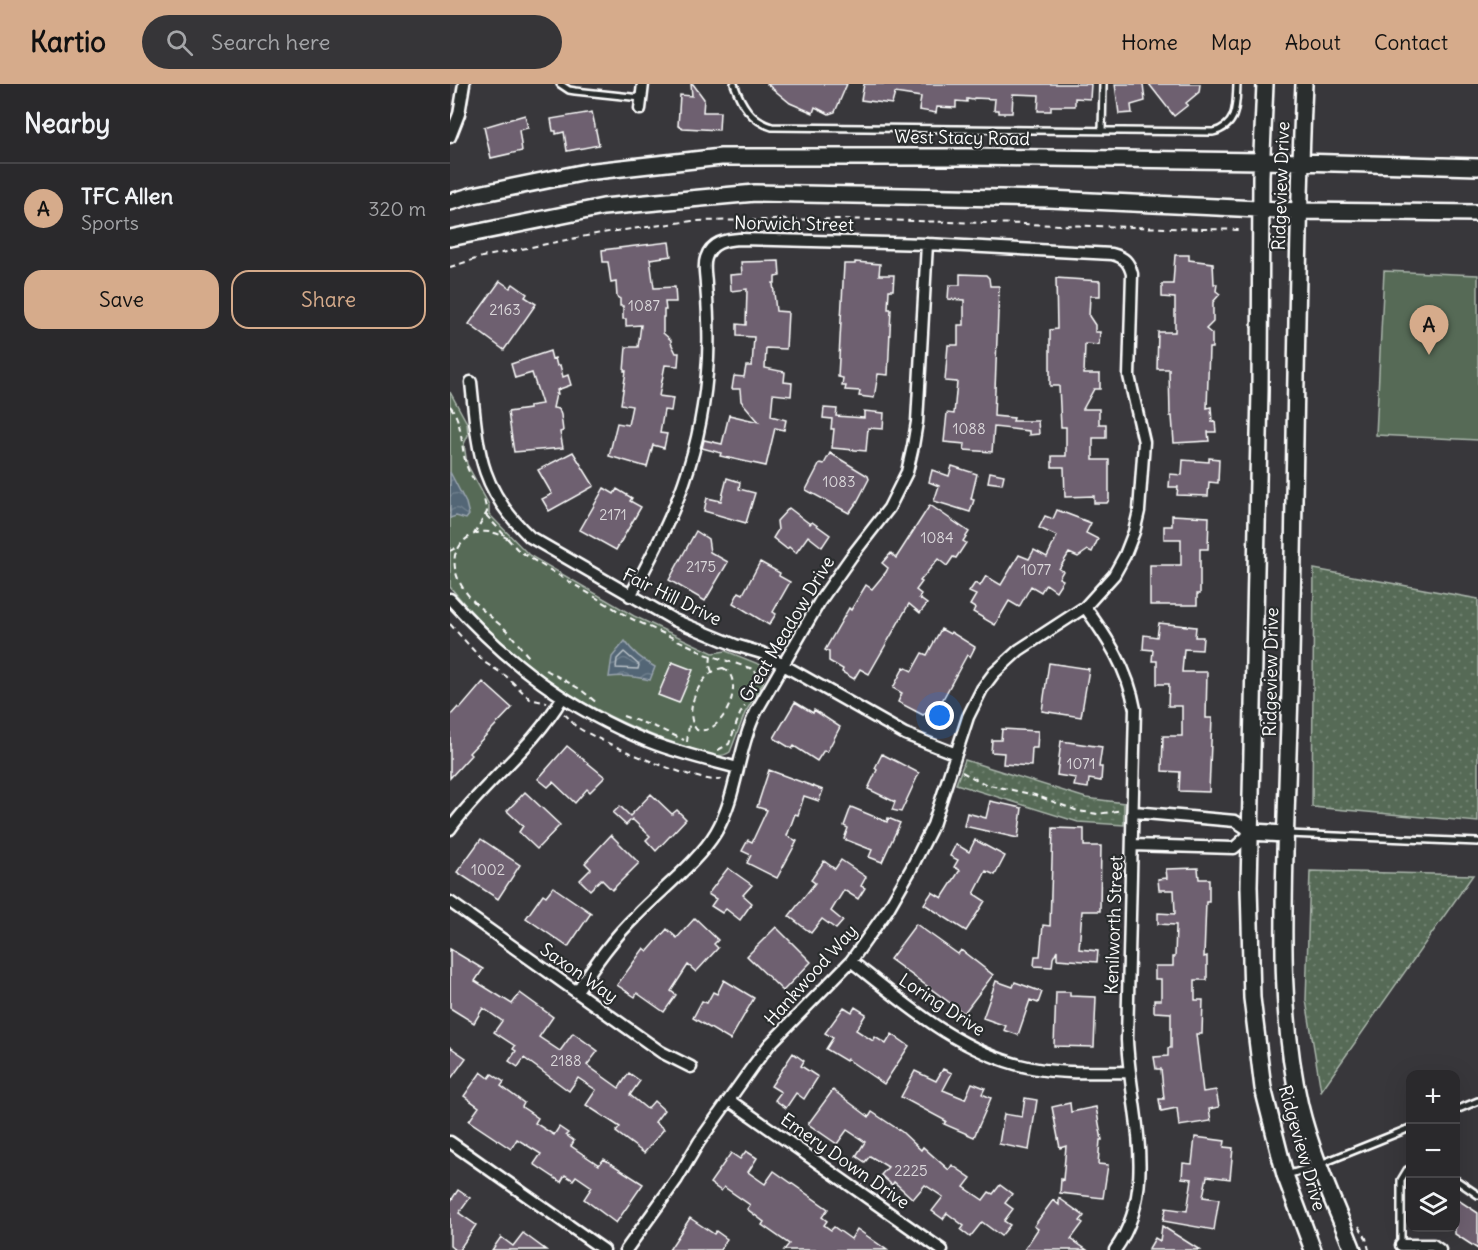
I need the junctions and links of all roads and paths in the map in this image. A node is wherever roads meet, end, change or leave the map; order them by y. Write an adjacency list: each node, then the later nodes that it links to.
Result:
1 (464, 84): 11 (street)
2 (560, 84): 9 (lane)
3 (643, 84): 9 (street)
4 (734, 84): 10 (lane)
5 (1103, 84): 10 (lane)
6 (1237, 84): 10 (lane)
7 (1265, 84): 12 (main road, Ridgeview Drive)
8 (1304, 84): 13 (main road, Ridgeview Drive)
9 (641, 103)
10 (1102, 131)
11 (450, 137)
12 (1262, 161): 13 (main road, West Stacy Road); 15 (main road, West Stacy Road); 16 (main road, Ridgeview Drive)
13 (1300, 163): 14 (main road, West Stacy Road); 17 (main road, Ridgeview Drive)
14 (1478, 167)
15 (450, 202)
16 (1262, 208): 17 (main road); 20 (main road); 53 (main road, Ridgeview Drive)
17 (1299, 211): 18 (main road); 54 (main road, Ridgeview Drive)
18 (1478, 213)
19 (1242, 230): 23 (path)
20 (450, 238)
21 (927, 244): 22 (street, Norwich Street); 33 (street, Norwich Street); 38 (street, Great Meadow Drive)
22 (1130, 266): 35 (street, Hankwood Way)
23 (450, 267)
24 (471, 382): 33 (street, Fair Hill Drive)
25 (450, 406): 26 (path)
26 (480, 491)
27 (483, 498): 28 (path)
28 (486, 514): 29 (path); 30 (path)
29 (474, 534): 30 (path); 31 (path)
30 (508, 539): 36 (path)
31 (460, 546): 32 (path); 37 (path)
32 (450, 551)
33 (630, 596): 38 (street, Fair Hill Drive)
34 (450, 599): 41 (street)
35 (1085, 607): 48 (street, Hankwood Way); 51 (street, Kenilworth Street)
36 (711, 656): 40 (path); 47 (path)
37 (535, 662)
38 (784, 665): 48 (street, Fair Hill Drive); 50 (street, Great Meadow Drive)
39 (541, 666): 42 (path)
40 (712, 672): 44 (path); 44 (path)
41 (562, 698): 50 (street); 52 (street)
42 (603, 708)
43 (622, 716): 45 (path)
44 (692, 722): 45 (path)
45 (687, 742): 46 (path)
46 (695, 745)
47 (711, 751)
48 (956, 754): 49 (street, Hankwood Way)
49 (952, 766): 51 (path); 58 (street, Hankwood Way)
50 (738, 768): 59 (street, Great Meadow Drive)
51 (1134, 809): 53 (street); 56 (street, Kenilworth Street)
52 (450, 829)
53 (1252, 832): 54 (main road); 56 (street); 69 (main road, Ridgeview Drive)
54 (1285, 834): 55 (lane); 67 (main road, Ridgeview Drive)
55 (1478, 842)
56 (1132, 845): 61 (street, Kenilworth Street)
57 (450, 902): 59 (street, Saxon Way)
58 (851, 961): 61 (street, Loring Drive); 62 (street, Hankwood Way)
59 (577, 991): 60 (street, Saxon Way)
60 (691, 1067)
61 (1128, 1072): 76 (street, Kenilworth Street)
62 (729, 1100): 74 (street, Hankwood Way); 75 (street, Emery Down Drive)
63 (1478, 1101): 64 (lane)
64 (1460, 1108)
65 (1406, 1130): 67 (lane)
66 (450, 1142): 73 (street)
67 (1318, 1165): 69 (lane); 78 (main road, Ridgeview Drive)
68 (1406, 1172): 72 (lane)
69 (1285, 1175): 77 (main road, Ridgeview Drive)
70 (1460, 1183): 71 (lane)
71 (1478, 1195)
72 (1401, 1247): 79 (street)
73 (604, 1250)
74 (626, 1250)
75 (942, 1250)
76 (1115, 1250)
77 (1313, 1250)
78 (1353, 1250)
79 (1440, 1250)

